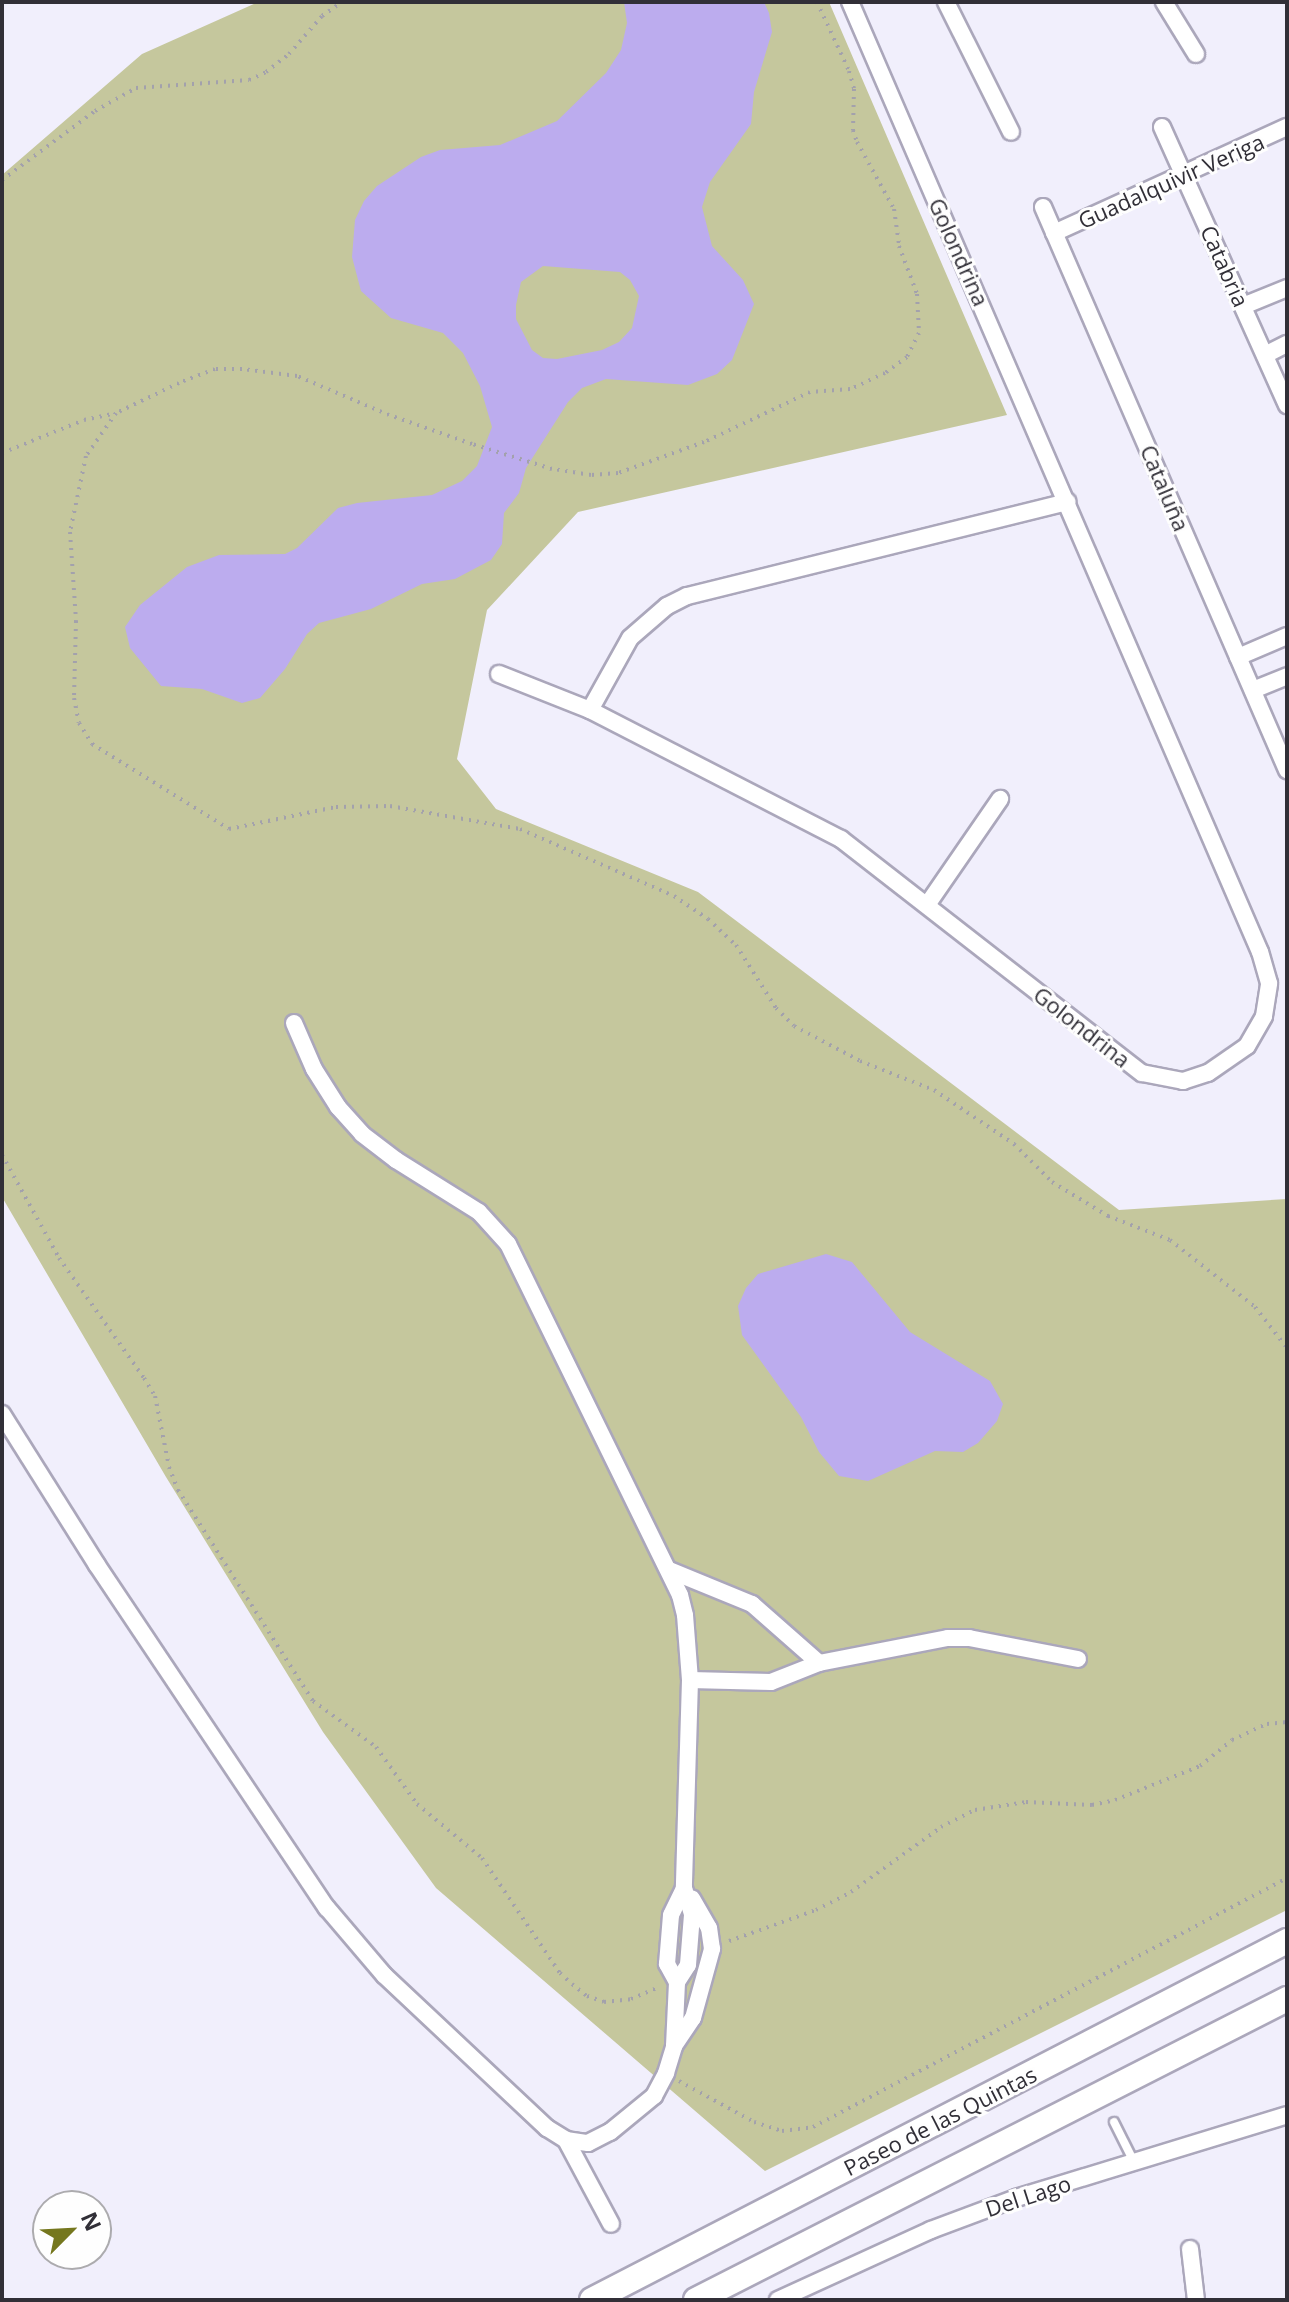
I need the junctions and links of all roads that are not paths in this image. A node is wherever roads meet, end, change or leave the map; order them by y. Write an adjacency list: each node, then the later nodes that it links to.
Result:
1 (850, 2): 16 (street, Golondrina)
2 (946, 2): 7 (street)
3 (1164, 2): 4 (street)
4 (1196, 54)
5 (1162, 127): 8 (street, Catabria)
6 (1287, 127): 8 (street, Guadalquivir Veriga)
7 (1011, 132)
8 (1184, 176): 10 (street, Guadalquivir Veriga); 12 (street, Catabria)
9 (1043, 207): 10 (street, Cataluña)
10 (1054, 233): 18 (street, Cataluña)
11 (1287, 288): 12 (street)
12 (1243, 306): 14 (street, Catabria)
13 (1287, 344): 14 (street)
14 (1265, 355): 15 (street, Catabria)
15 (1287, 405)
16 (1068, 502): 22 (street); 25 (street, Golondrina)
17 (1287, 636): 18 (street)
18 (1238, 657): 21 (street, Cataluña)
19 (499, 674): 22 (street, Golondrina)
20 (1287, 676): 21 (street)
21 (1253, 690): 23 (street, Cataluña)
22 (590, 710): 25 (street, Golondrina)
23 (1287, 770)
24 (1000, 799): 25 (street)
25 (927, 905)
26 (294, 1023): 28 (street)
27 (2, 1414): 38 (street)
28 (669, 1570): 30 (street); 31 (street)
29 (1078, 1659): 30 (street)
30 (819, 1663): 31 (street)
31 (690, 1680): 32 (street)
32 (684, 1888): 35 (street); 35 (street)
33 (1287, 1941): 42 (main road, Paseo de las Quintas)
34 (1287, 1999): 43 (main road)
35 (674, 2046): 38 (street)
36 (1287, 2115): 39 (street, Del Lago)
37 (1114, 2122): 39 (lane)
38 (566, 2140): 40 (street)
39 (1135, 2164): 44 (street, Del Lago)
40 (611, 2224)
41 (1190, 2249): 45 (street)
42 (592, 2300)
43 (696, 2300)
44 (778, 2300)
45 (1196, 2300)

